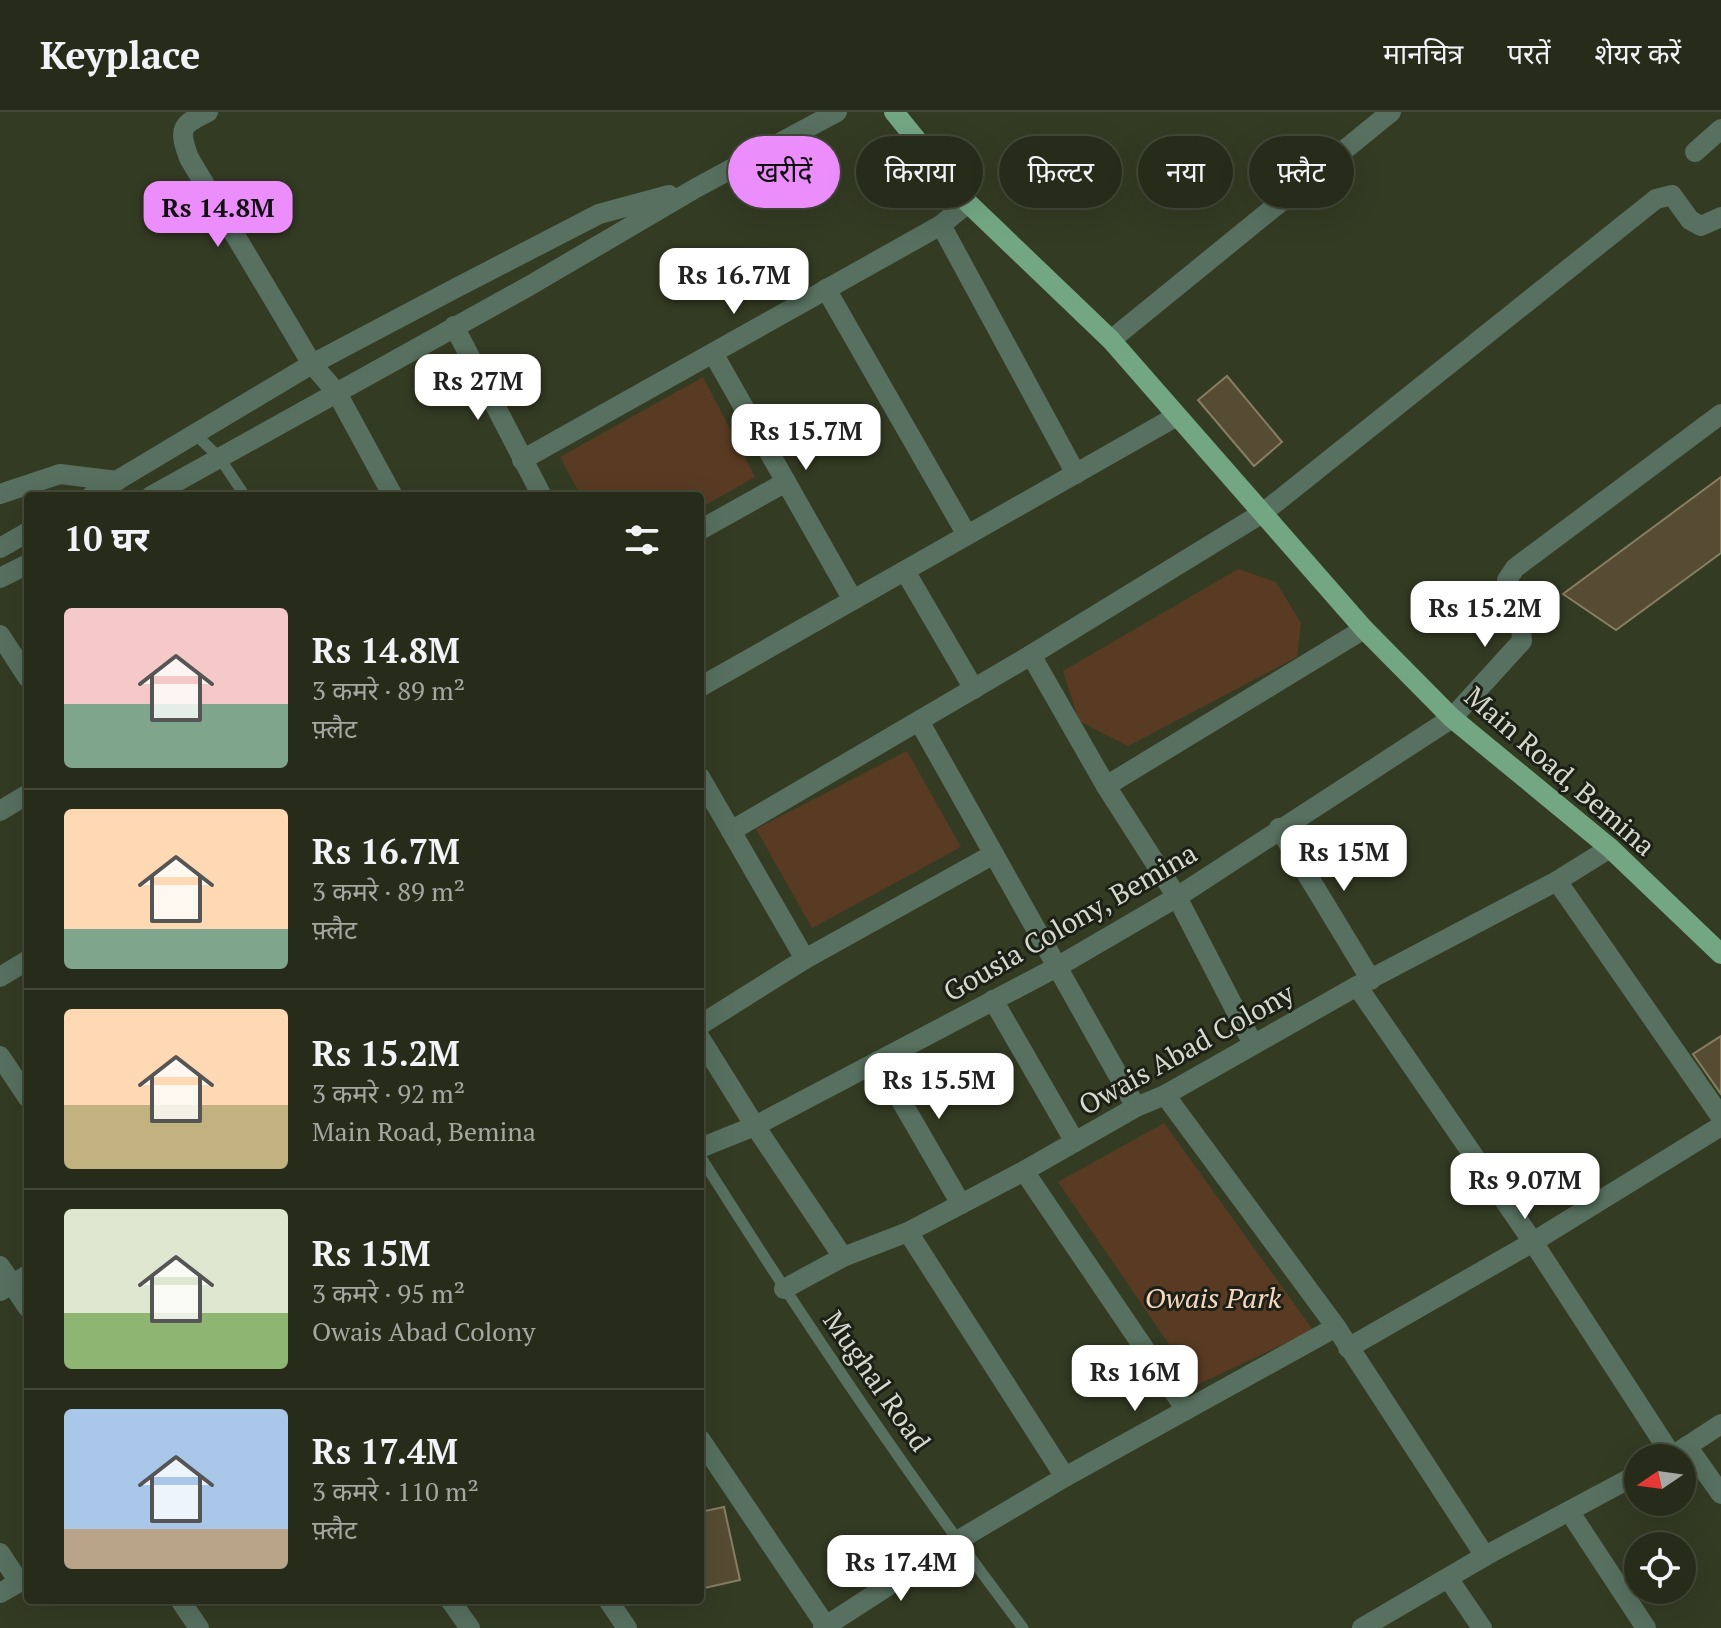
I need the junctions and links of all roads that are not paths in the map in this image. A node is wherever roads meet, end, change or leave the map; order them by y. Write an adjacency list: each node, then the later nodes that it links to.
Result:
1 (208, 112): 17 (street)
2 (837, 112): 8 (street)
3 (1391, 112): 15 (street)
4 (903, 115): 6 (main road, Main Road, Bemina)
5 (1721, 129): 7 (street)
6 (919, 136)
7 (1695, 152)
8 (696, 188): 14 (street); 17 (street)
9 (962, 208): 12 (street)
10 (973, 208): 15 (main road, Main Road, Bemina)
11 (1721, 217): 33 (street)
12 (941, 225): 13 (street); 24 (street)
13 (826, 289): 16 (street); 36 (street)
14 (454, 326): 18 (street); 23 (street)
15 (1111, 340): 20 (main road, Main Road, Bemina)
16 (713, 353): 23 (street); 26 (street)
17 (312, 364): 18 (street); 21 (street)
18 (337, 393): 22 (street); 30 (street)
19 (1721, 414): 49 (street, Gousia Colony, Bemina)
20 (1177, 416): 24 (street); 33 (main road, Main Road, Bemina)
21 (195, 434): 22 (lane); 25 (street)
22 (219, 457): 28 (street); 29 (lane)
23 (522, 460): 31 (street)
24 (1076, 474): 36 (street)
25 (117, 481): 27 (street); 32 (street)
26 (786, 482): 34 (street); 41 (street)
27 (98, 492)
28 (158, 492)
29 (242, 492)
30 (391, 492)
31 (540, 492)
32 (0, 494)
33 (1264, 512): 42 (main road, Main Road, Bemina); 44 (street)
34 (704, 528)
35 (24, 534): 37 (street)
36 (967, 535): 39 (street)
37 (0, 548)
38 (24, 566): 40 (street)
39 (905, 571): 41 (street); 48 (street)
40 (0, 578)
41 (853, 600): 47 (street)
42 (1364, 629): 49 (main road, Main Road, Bemina); 52 (street)
43 (0, 635): 45 (street)
44 (1031, 655): 48 (street); 52 (street)
45 (7, 663): 46 (street)
46 (24, 675)
47 (704, 685)
48 (974, 689): 50 (street)
49 (1452, 718): 55 (street, Gousia Colony, Bemina); 57 (main road, Main Road, Bemina)
50 (919, 721): 56 (street); 58 (street)
51 (704, 784): 56 (street)
52 (1106, 786): 60 (street)
53 (24, 796): 54 (street)
54 (0, 811)
55 (1279, 828): 60 (street, Gousia Colony, Bemina); 66 (street)
56 (731, 831): 62 (street)
57 (1610, 848): 59 (street, Owais Abad Colony); 61 (main road, Main Road, Bemina)
58 (994, 854): 62 (street); 64 (street)
59 (1557, 881): 66 (street, Owais Abad Colony); 76 (street)
60 (1177, 897): 64 (street, Gousia Colony, Bemina); 70 (street)
61 (1721, 954)
62 (805, 959): 68 (street)
63 (24, 962): 65 (street)
64 (1057, 967): 67 (street, Gousia Colony, Bemina); 75 (street)
65 (0, 977)
66 (1364, 983): 70 (street, Owais Abad Colony); 85 (street)
67 (993, 1000): 72 (street, Gousia Colony, Bemina); 79 (street)
68 (704, 1022)
69 (704, 1044): 77 (street)
70 (1253, 1044): 74 (street, Owais Abad Colony)
71 (0, 1056): 73 (street)
72 (878, 1061): 77 (street, Gousia Colony, Bemina); 83 (street)
73 (24, 1092)
74 (1165, 1095): 75 (street, Owais Abad Colony); 91 (street)
75 (1136, 1107): 79 (street, Owais Abad Colony)
76 (1721, 1117)
77 (755, 1126): 80 (street, Gousia Colony, Bemina); 86 (street)
78 (1721, 1126): 85 (street)
79 (1075, 1142): 82 (street, Owais Abad Colony)
80 (704, 1146)
81 (704, 1162): 89 (lane, Mughal Road)
82 (1024, 1171): 83 (street, Owais Abad Colony); 93 (street)
83 (961, 1204): 84 (street, Owais Abad Colony)
84 (908, 1232): 86 (street, Owais Abad Colony); 99 (street)
85 (1533, 1242): 92 (street); 95 (street)
86 (843, 1257): 89 (street, Owais Abad Colony)
87 (0, 1266): 88 (street)
88 (13, 1283): 90 (street)
89 (784, 1289): 103 (lane, Mughal Road)
90 (24, 1301)
91 (1336, 1327): 92 (street); 93 (street)
92 (1348, 1348): 105 (street)
93 (1186, 1410): 99 (street)
94 (1721, 1424): 96 (street)
95 (1670, 1444)
96 (1690, 1444)
97 (704, 1445): 112 (street)
98 (1696, 1471): 101 (street)
99 (1065, 1477): 103 (street)
100 (1624, 1482): 102 (street)
101 (1721, 1494)
102 (1569, 1511): 105 (street); 119 (street)
103 (957, 1541): 112 (street); 116 (lane, Mughal Road)
104 (0, 1553): 107 (street)
105 (1485, 1556): 106 (street)
106 (1448, 1578): 117 (street); 118 (street)
107 (23, 1580): 108 (street)
108 (0, 1593)
109 (183, 1604): 113 (street)
110 (453, 1604): 114 (street)
111 (611, 1604): 115 (street)
112 (824, 1627)
113 (199, 1628)
114 (470, 1628)
115 (627, 1628)
116 (1023, 1628)
117 (1362, 1628)
118 (1482, 1628)
119 (1646, 1628)

